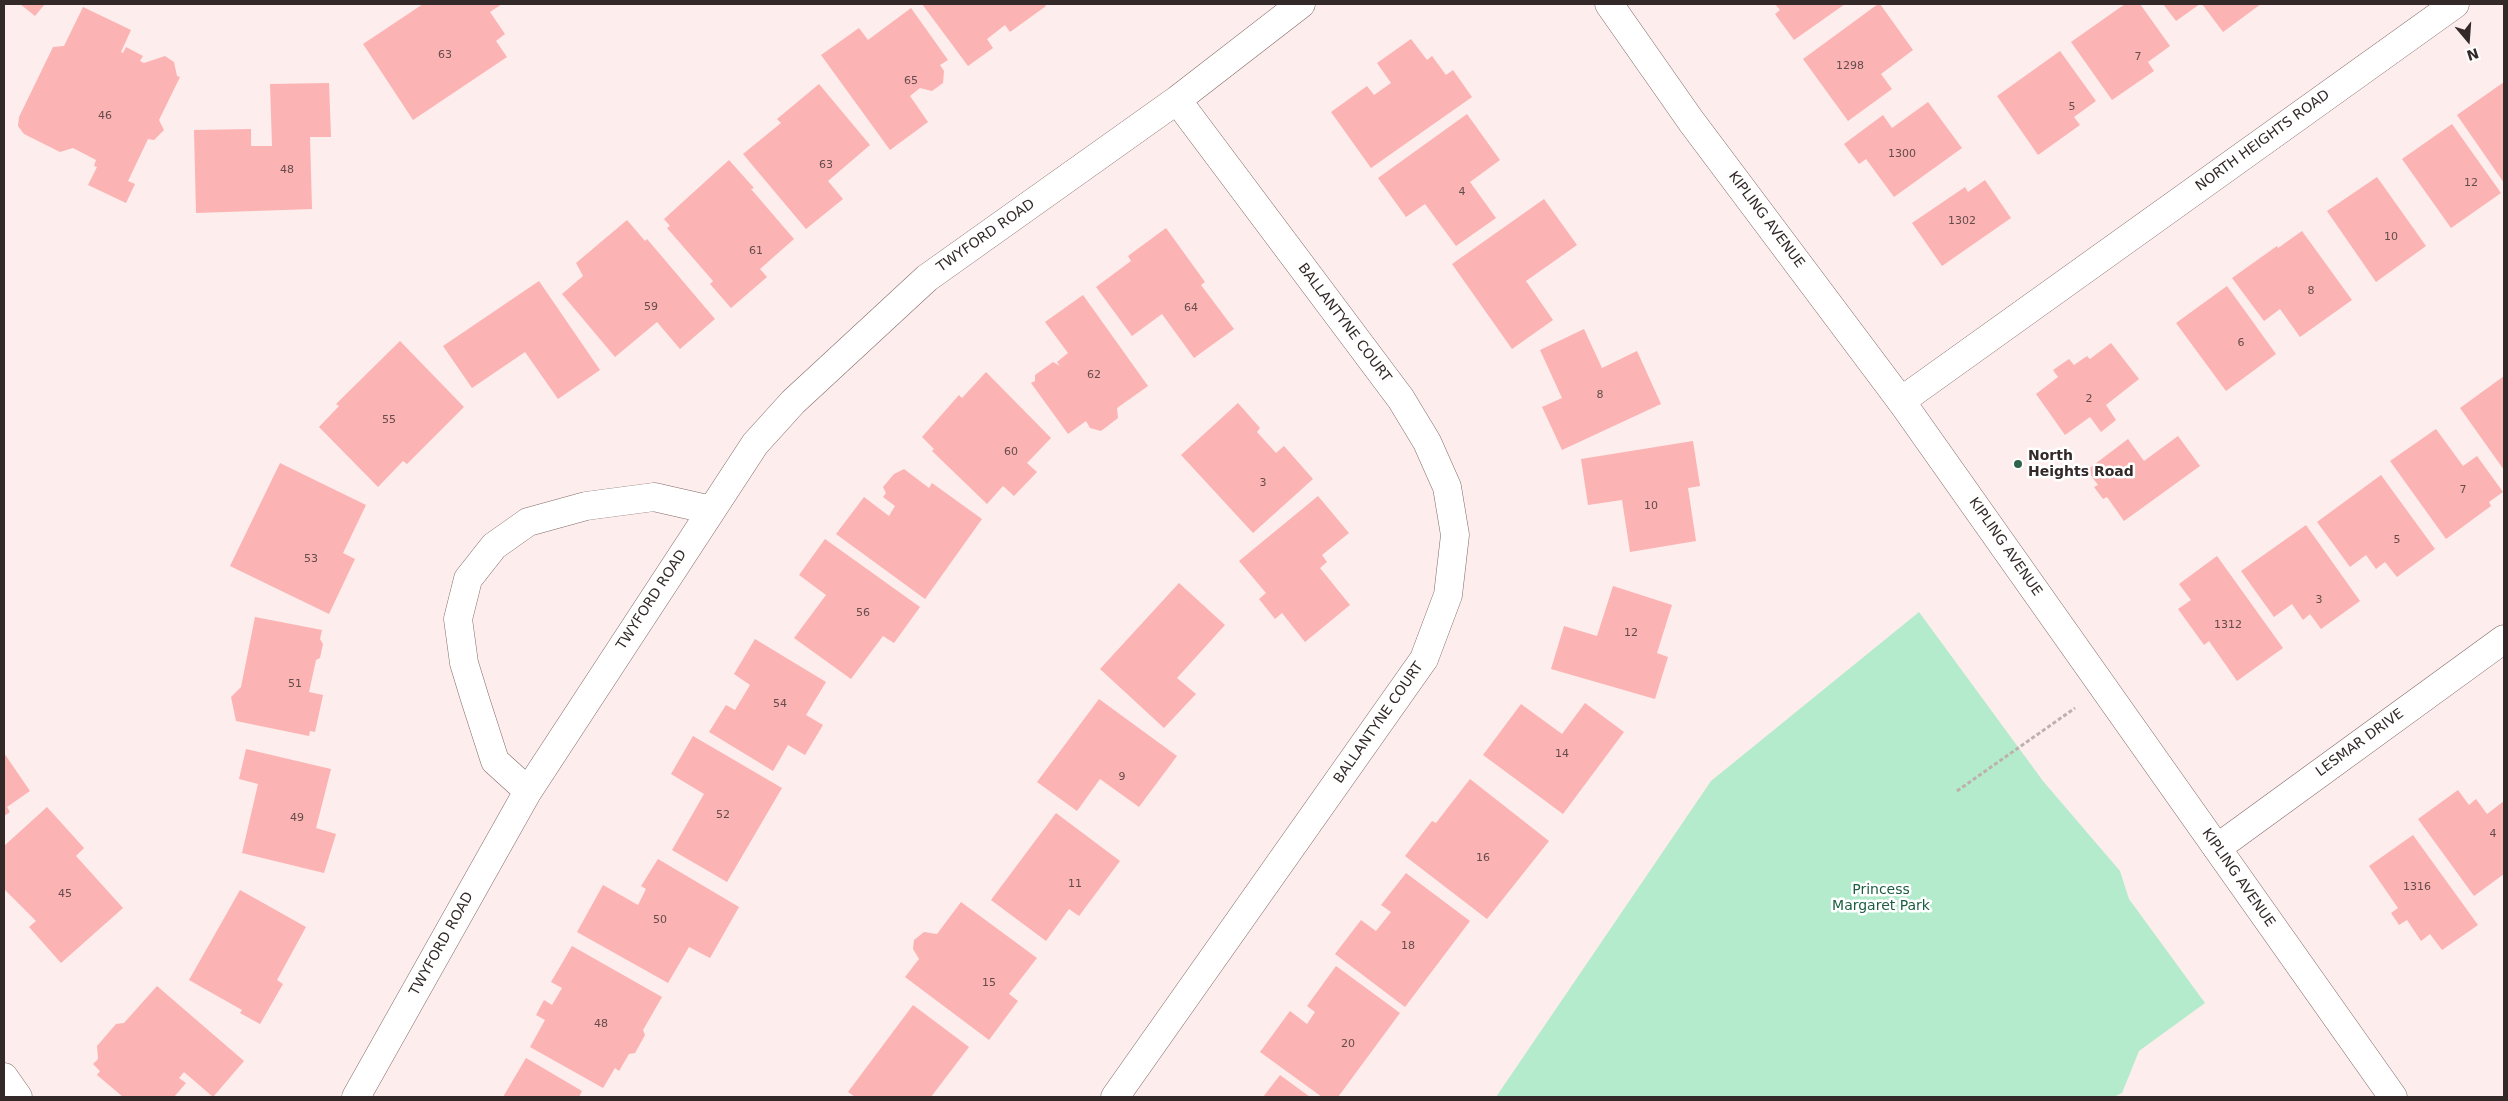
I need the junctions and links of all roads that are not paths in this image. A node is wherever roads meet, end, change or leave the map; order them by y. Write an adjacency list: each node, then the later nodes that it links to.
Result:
1 (1301, 4): 4 (street, TWYFORD ROAD)
2 (1609, 4): 5 (street, KIPLING AVENUE)
3 (2455, 4): 5 (street, NORTH HEIGHTS ROAD)
4 (1177, 100): 6 (street, TWYFORD ROAD); 13 (street, BALLANTYNE COURT)
5 (1901, 401): 9 (street, KIPLING AVENUE)
6 (711, 510): 8 (street, TWYFORD ROAD); 8 (street)
7 (2504, 639): 9 (street, LESMAR DRIVE)
8 (528, 791): 12 (street, TWYFORD ROAD)
9 (2216, 848): 14 (street, KIPLING AVENUE)
10 (4, 1077): 11 (street)
11 (18, 1097)
12 (356, 1097)
13 (1115, 1097)
14 (2392, 1097)

